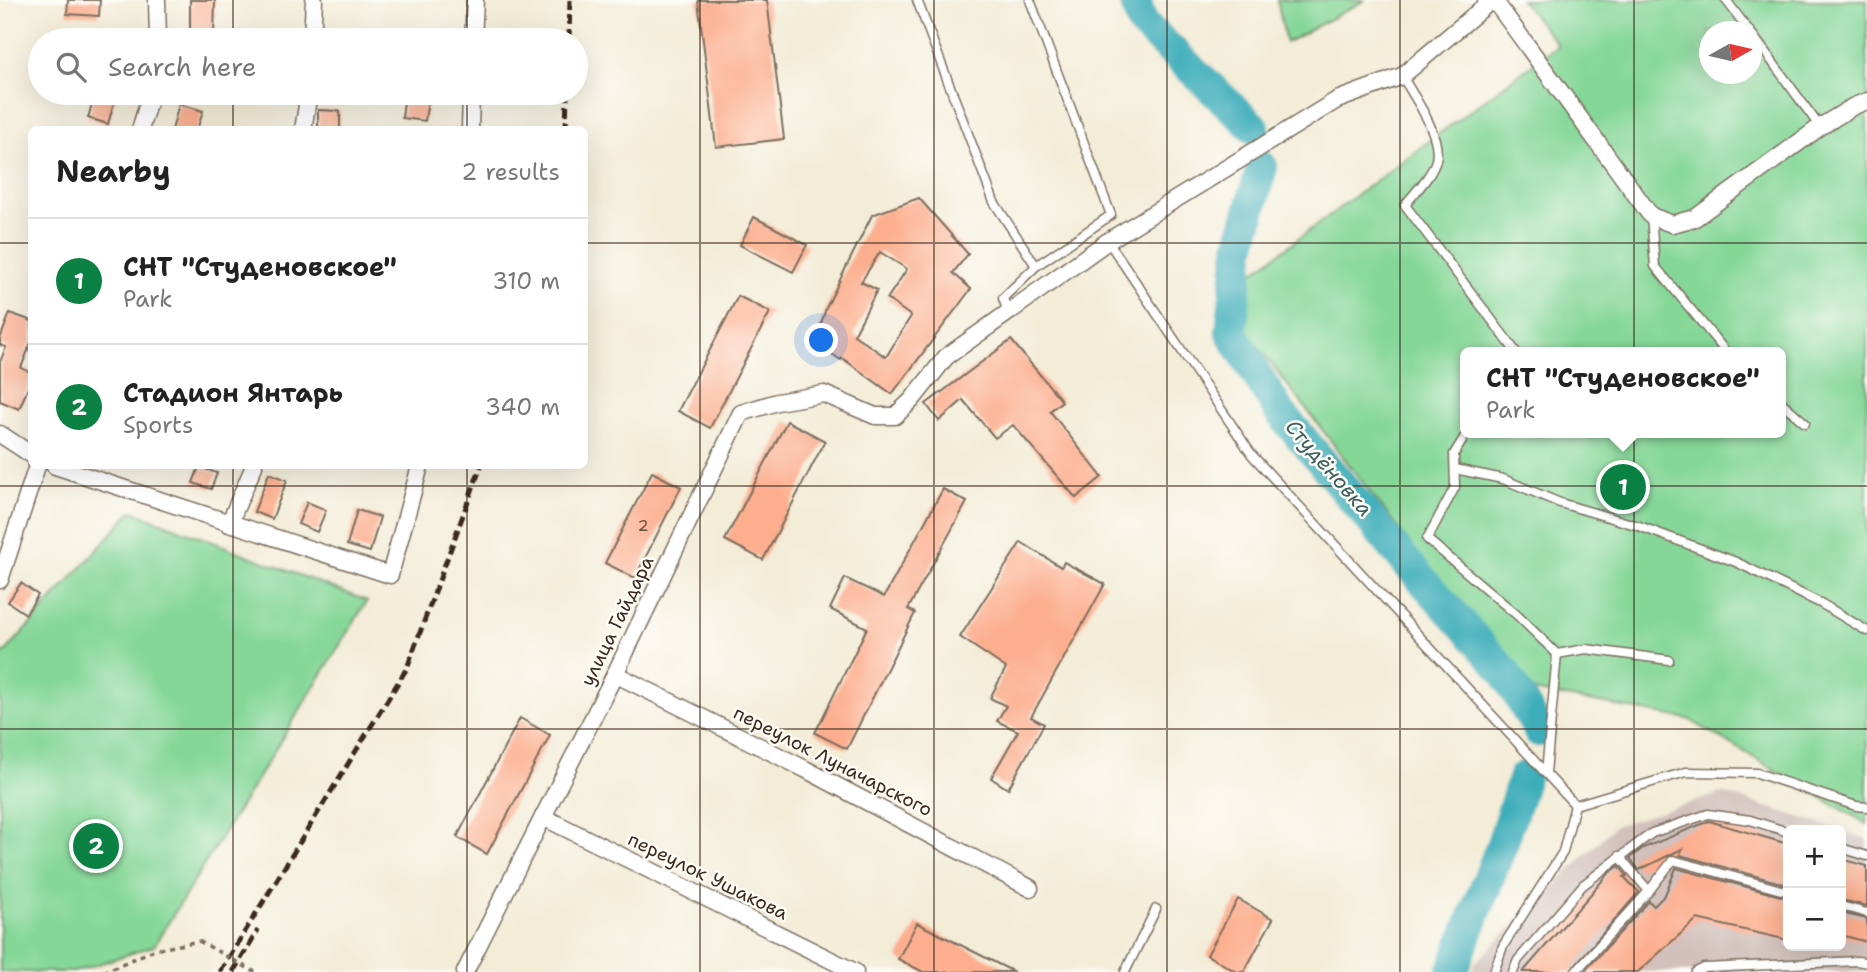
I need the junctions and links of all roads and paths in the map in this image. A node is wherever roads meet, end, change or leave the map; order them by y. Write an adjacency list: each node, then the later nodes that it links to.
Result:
1 (157, 0): 9 (street)
2 (314, 0): 10 (street)
3 (475, 0): 11 (street)
4 (917, 0): 24 (lane)
5 (1030, 0): 24 (lane)
6 (1493, 0): 13 (street); 22 (street)
7 (1726, 0): 8 (lane)
8 (1742, 21)
9 (158, 28)
10 (313, 28)
11 (474, 28)
12 (1762, 48): 21 (lane)
13 (1402, 76): 23 (street); 26 (lane)
14 (1867, 102): 21 (street)
15 (147, 105): 18 (street)
16 (307, 105): 19 (street)
17 (471, 105): 20 (street)
18 (141, 126)
19 (304, 126)
20 (470, 126)
21 (1821, 127): 22 (street)
22 (1651, 216): 27 (lane)
23 (1108, 241): 25 (street); 44 (lane)
24 (1036, 266): 25 (lane)
25 (1007, 313): 43 (street, улица Гайдара)
26 (1512, 347)
27 (1722, 347)
28 (1786, 406): 29 (lane)
29 (1805, 423)
30 (0, 434): 32 (street)
31 (1464, 438): 37 (lane)
32 (28, 452)
33 (36, 469): 39 (street)
34 (64, 469): 38 (street)
35 (253, 469): 38 (street)
36 (419, 469): 38 (street)
37 (1455, 469): 40 (lane); 41 (lane)
38 (229, 524)
39 (0, 580)
40 (1867, 631)
41 (1557, 654): 42 (lane); 44 (lane)
42 (1669, 660)
43 (615, 674): 47 (street, улица Гайдара); 52 (street, переулок Луначарского)
44 (1546, 773): 45 (lane)
45 (1575, 806): 46 (lane); 64 (lane)
46 (1867, 807)
47 (543, 817): 61 (street, улица Гайдара); 62 (street, переулок Ушакова)
48 (1783, 830): 50 (lane)
49 (1846, 850): 51 (lane)
50 (1619, 856): 53 (lane); 65 (lane)
51 (1867, 856)
52 (1030, 888)
53 (1650, 891): 54 (lane); 66 (lane)
54 (1783, 891)
55 (1846, 907): 57 (lane)
56 (1156, 909): 63 (lane)
57 (1867, 913)
58 (1867, 963): 67 (lane)
59 (103, 972): 60 (path, bridge)
60 (255, 972)
61 (465, 972)
62 (855, 972)
63 (1125, 972)
64 (1494, 972)
65 (1513, 972)
66 (1575, 972)
67 (1696, 972)

